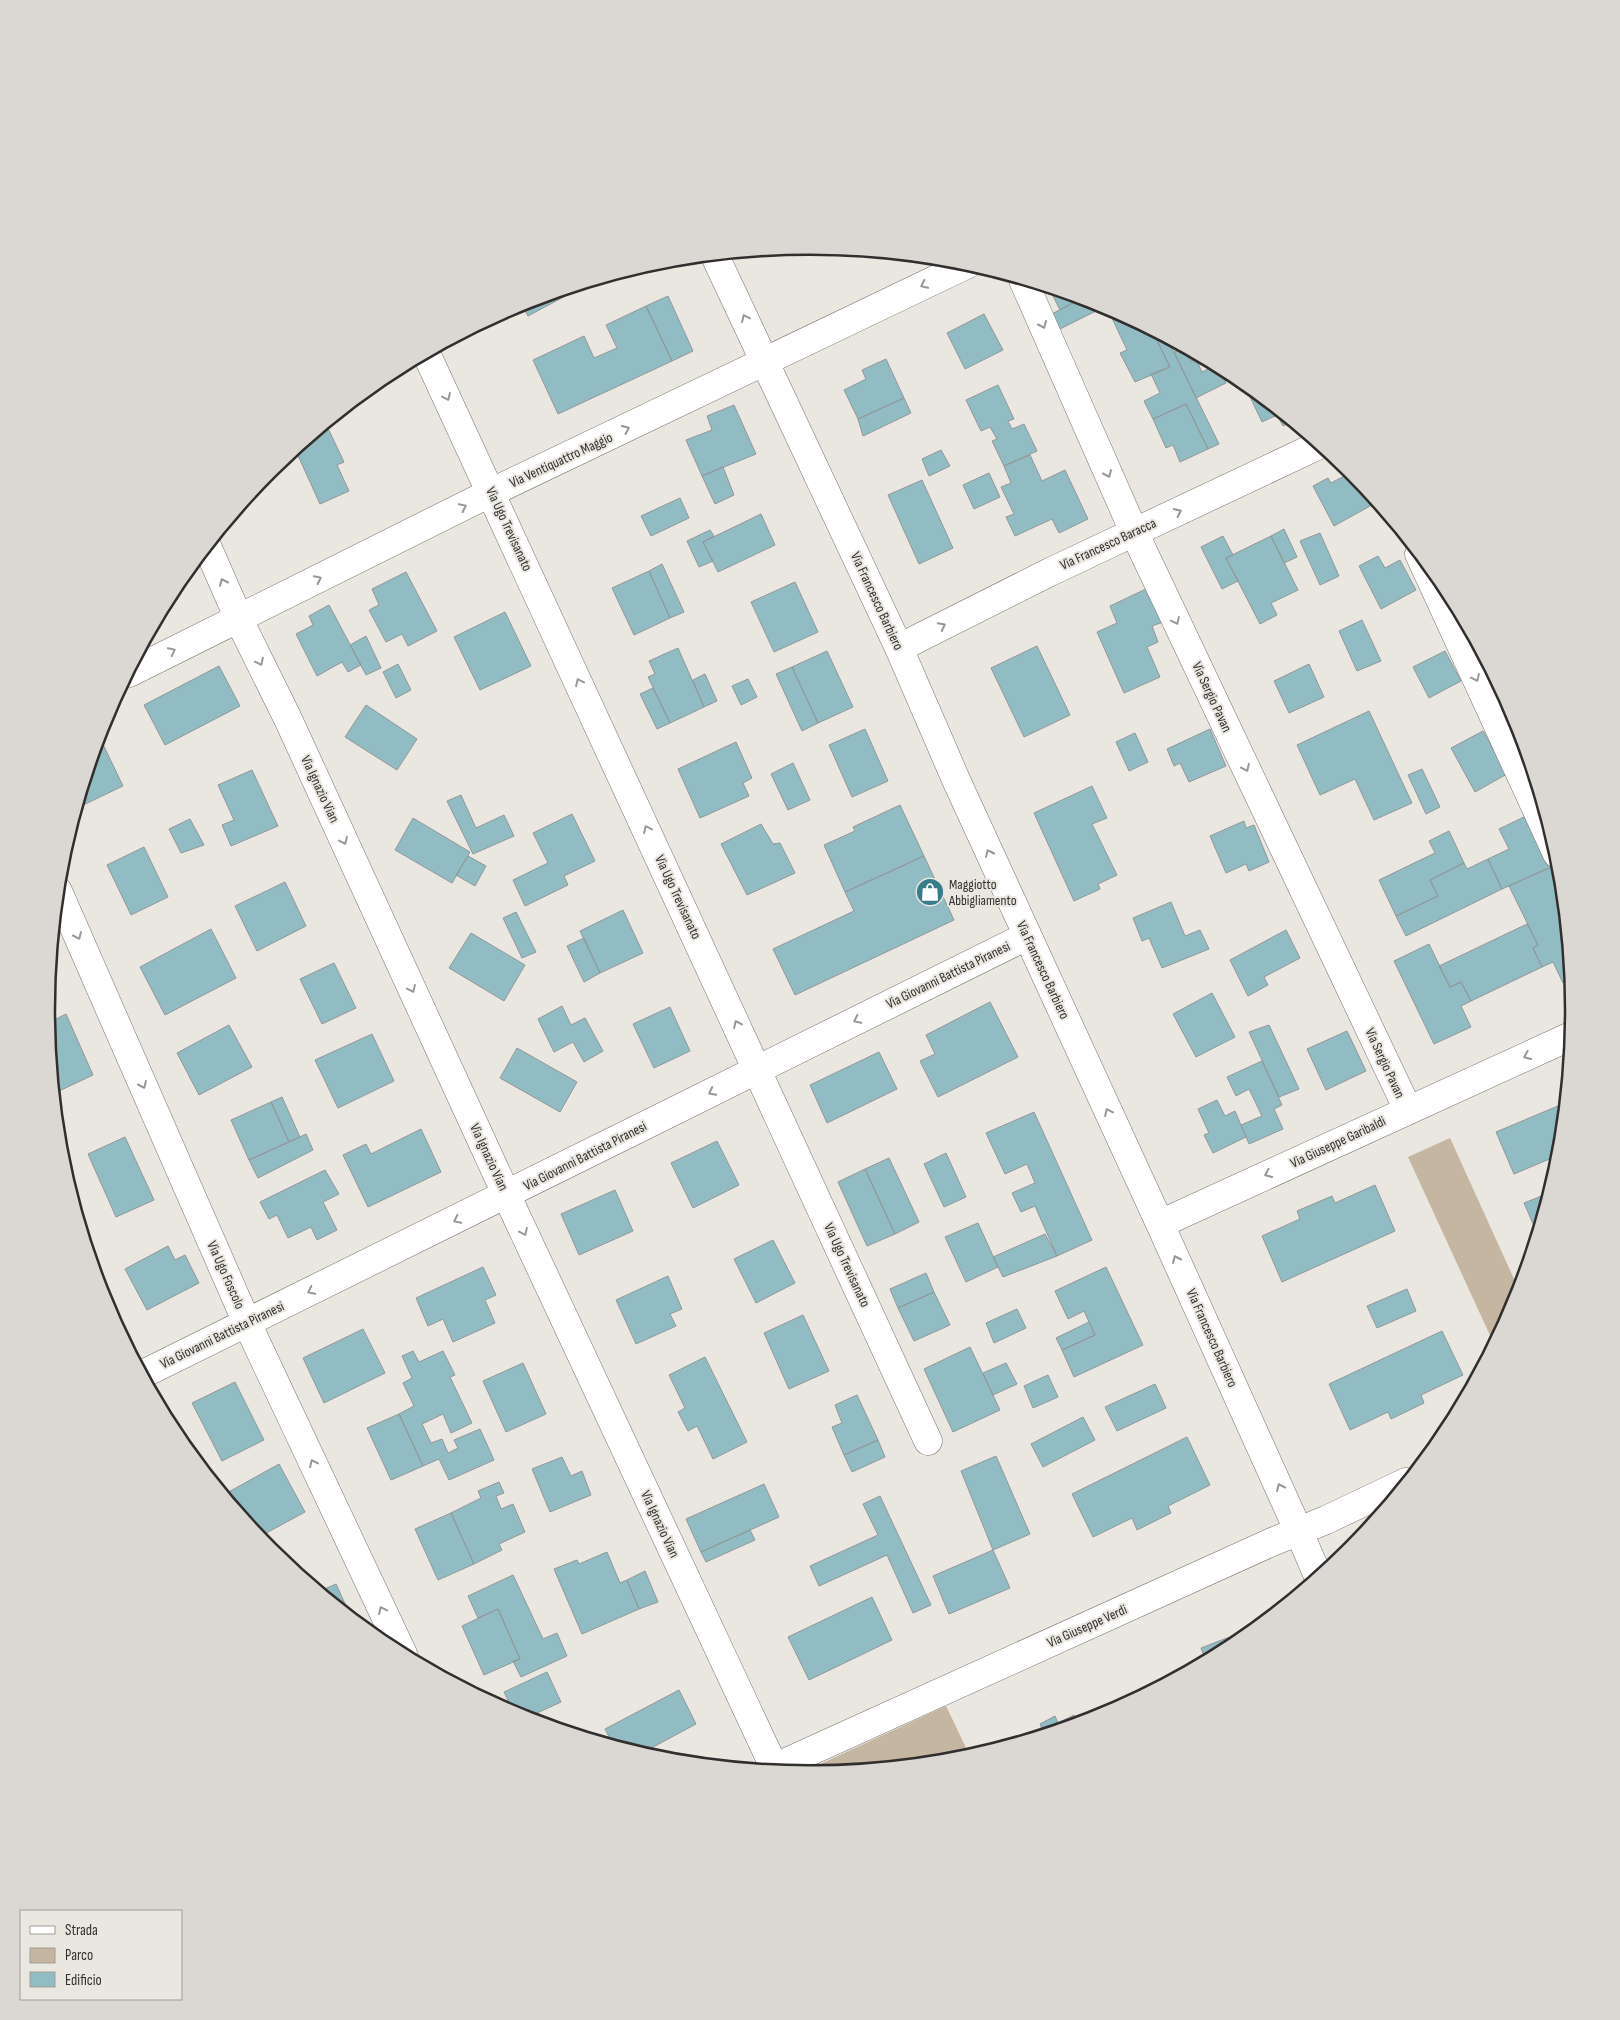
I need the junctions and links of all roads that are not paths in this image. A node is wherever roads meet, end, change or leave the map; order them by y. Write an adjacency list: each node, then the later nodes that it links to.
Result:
1 (718, 260): 5 (street, Via Francesco Barbiero, one-way to 1)
2 (956, 270): 5 (street, Via Ventiquattro Maggio, one-way to 5)
3 (1026, 287): 8 (street, Via Sergio Pavan, one-way to 8)
4 (429, 359): 7 (street, Via Ugo Trevisanato, one-way to 7)
5 (765, 362): 7 (street, Via Ventiquattro Maggio, one-way to 5); 12 (street, Via Francesco Barbiero)
6 (1314, 447): 8 (street, Via Francesco Baracca, one-way to 6)
7 (492, 492): 11 (street, Via Ventiquattro Maggio, one-way to 7); 18 (street, Via Ugo Trevisanato, one-way to 7)
8 (1134, 532): 12 (street, Via Francesco Baracca, one-way to 8); 19 (street, Via Sergio Pavan, one-way to 19)
9 (210, 551): 11 (street, Via Ignazio Vian, one-way to 9)
10 (1432, 583): 14 (street, one-way to 14)
11 (239, 618): 13 (street, Via Ventiquattro Maggio, one-way to 11); 20 (street, Via Ignazio Vian, one-way to 20)
12 (899, 648): 16 (street, Via Francesco Barbiero, one-way to 12)
13 (137, 669)
14 (1539, 815)
15 (63, 902): 22 (street, Via Ugo Foscolo, one-way to 22)
16 (1027, 936): 18 (street, Via Giovanni Battista Piranesi, one-way to 18); 21 (street, Via Francesco Barbiero, one-way to 16)
17 (1564, 1039): 19 (street, Via Giuseppe Garibaldi, one-way to 19)
18 (758, 1069): 20 (street, Via Giovanni Battista Piranesi, one-way to 20); 24 (street, Via Ugo Trevisanato)
19 (1408, 1110): 21 (street, Via Giuseppe Garibaldi, one-way to 21)
20 (507, 1196): 22 (street, Via Giovanni Battista Piranesi, one-way to 22); 29 (street, Via Ignazio Vian, one-way to 29)
21 (1160, 1224): 26 (street, Via Francesco Barbiero, one-way to 21)
22 (247, 1323): 23 (street, Via Giovanni Battista Piranesi); 28 (street, Via Ugo Foscolo, one-way to 22)
23 (148, 1371)
24 (928, 1441)
25 (1395, 1487): 26 (street, Via Giuseppe Verdi)
26 (1299, 1532): 27 (street, Via Francesco Barbiero); 30 (street, Via Giuseppe Verdi)
27 (1316, 1571)
28 (397, 1642)
29 (770, 1763)
30 (781, 1764)

